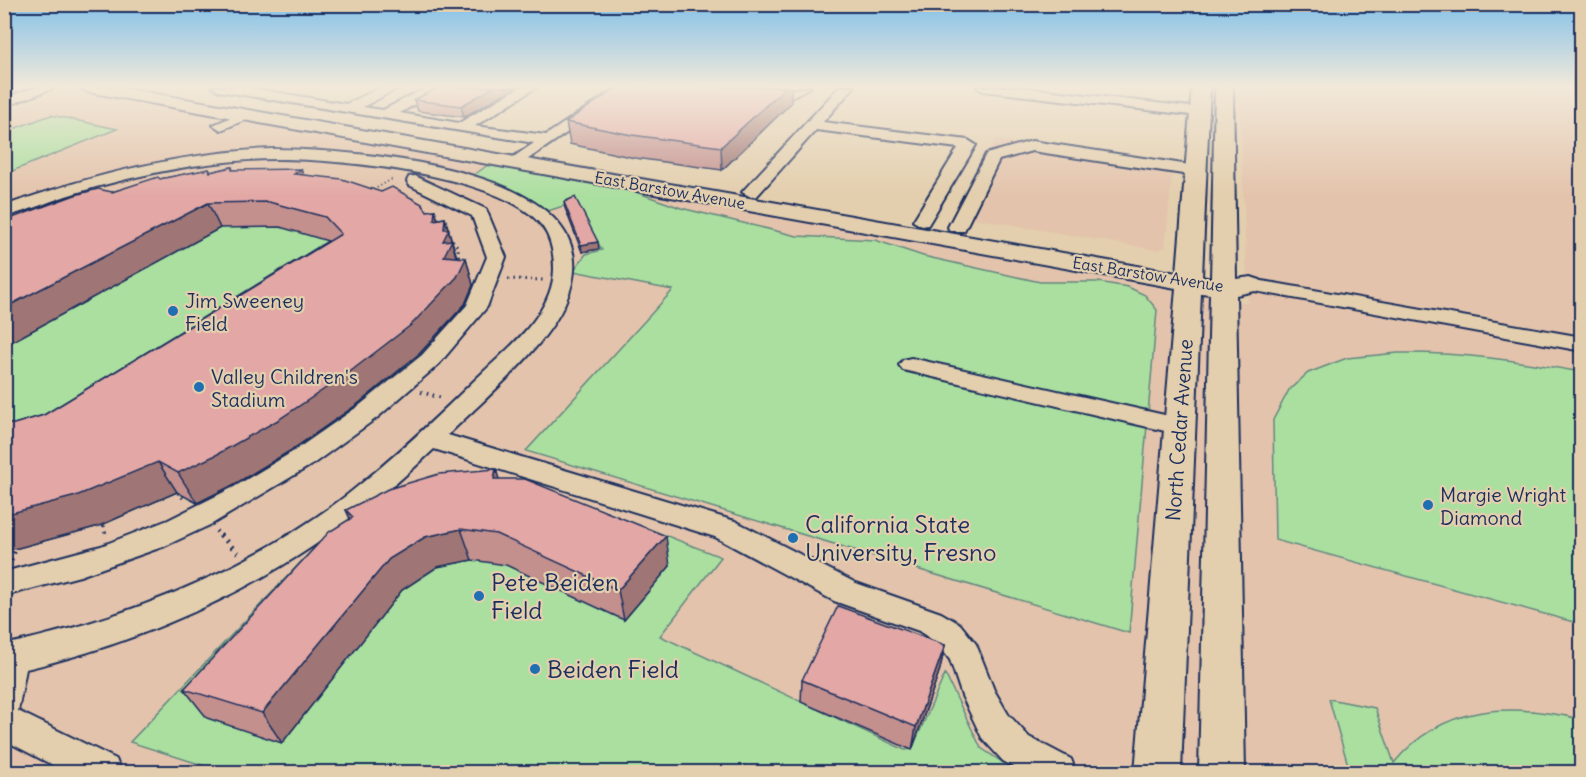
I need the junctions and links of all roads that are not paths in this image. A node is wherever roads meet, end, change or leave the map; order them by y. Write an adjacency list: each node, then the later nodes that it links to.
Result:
1 (225, 123): 9 (street)
2 (292, 123): 13 (main road, East Barstow Avenue)
3 (338, 123): 14 (main road, East Barstow Avenue)
4 (433, 123): 11 (street)
5 (469, 123): 11 (street)
6 (574, 123): 12 (street)
7 (1203, 123): 15 (main road, North Cedar Avenue)
8 (1207, 123): 22 (main road, North Cedar Avenue)
9 (221, 125)
10 (812, 125): 18 (street); 20 (street)
11 (461, 128): 12 (street)
12 (549, 140): 14 (street)
13 (489, 158): 14 (main road, East Barstow Avenue); 17 (street)
14 (522, 158): 18 (main road, East Barstow Avenue); 22 (main road, East Barstow Avenue)
15 (1196, 171): 21 (street); 22 (main road, North Cedar Avenue)
16 (272, 172): 17 (street)
17 (404, 172): 19 (street); 26 (street); 27 (street)
18 (751, 192): 20 (main road, East Barstow Avenue)
19 (4, 212)
20 (922, 221): 21 (main road, East Barstow Avenue)
21 (957, 227): 22 (main road, East Barstow Avenue)
22 (1216, 280): 23 (street, East Barstow Avenue); 25 (main road, North Cedar Avenue); 34 (main road, North Cedar Avenue)
23 (1581, 344)
24 (911, 364): 25 (street)
25 (1178, 426): 33 (main road, North Cedar Avenue)
26 (431, 438): 28 (street); 32 (street)
27 (6, 576)
28 (8, 660): 29 (street)
29 (4, 703)
30 (4, 722): 31 (street)
31 (103, 772)
32 (1058, 772)
33 (1158, 772)
34 (1222, 772)

